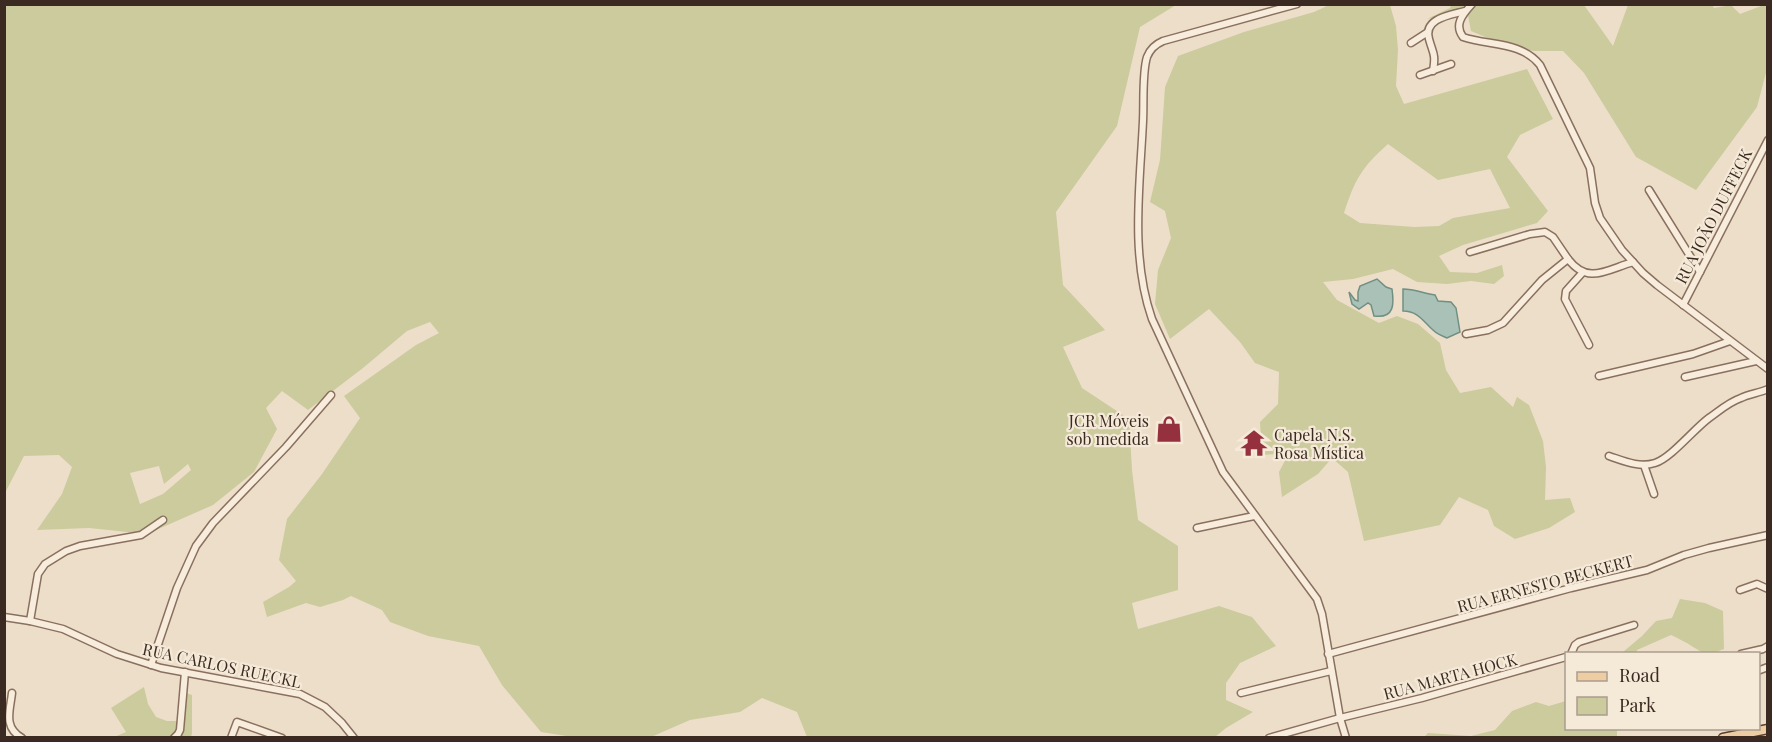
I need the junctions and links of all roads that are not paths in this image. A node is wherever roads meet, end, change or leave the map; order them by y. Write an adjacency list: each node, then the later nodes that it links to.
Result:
1 (1260, 4): 5 (street)
2 (1297, 4): 5 (street)
3 (1472, 4): 4 (street)
4 (1466, 11): 6 (street); 15 (street)
5 (1262, 14): 31 (street)
6 (1428, 32): 7 (street); 9 (street)
7 (1412, 44)
8 (1451, 64): 9 (street)
9 (1433, 71): 10 (street)
10 (1420, 75)
11 (1767, 140): 17 (street, RUA JOÃO DUFFECK)
12 (1649, 190): 17 (street)
13 (1470, 252): 14 (street)
14 (1568, 259): 16 (street); 19 (street)
15 (1633, 262): 16 (street); 18 (street)
16 (1583, 272): 21 (street)
17 (1700, 272): 18 (street, RUA JOÃO DUFFECK)
18 (1683, 305): 20 (street)
19 (1467, 334)
20 (1730, 341): 22 (street); 24 (street)
21 (1589, 345)
22 (1756, 360): 23 (street); 25 (street)
23 (1767, 369)
24 (1599, 376)
25 (1685, 377)
26 (1767, 389): 29 (street)
27 (331, 395): 45 (street)
28 (1609, 456): 29 (street)
29 (1644, 465): 30 (street)
30 (1654, 494)
31 (1254, 516): 33 (street); 43 (street)
32 (163, 520): 38 (street)
33 (1197, 528)
34 (1767, 535): 43 (street, RUA ERNESTO BECKERT)
35 (1767, 589): 36 (street)
36 (1740, 590)
37 (4, 617): 38 (street, RUA CARLOS RUECKL)
38 (30, 621): 45 (street, RUA CARLOS RUECKL)
39 (1634, 625): 41 (street)
40 (1767, 646): 42 (street)
41 (1572, 652)
42 (1750, 652)
43 (1328, 654): 48 (street)
44 (1565, 657): 52 (street, RUA MARTA HOCK)
45 (151, 665): 49 (street, RUA CARLOS RUECKL)
46 (1767, 668): 47 (street)
47 (1760, 670)
48 (1331, 671): 51 (street); 52 (street)
49 (185, 672): 55 (street); 58 (street, RUA CARLOS RUECKL)
50 (12, 693): 54 (street)
51 (1241, 693)
52 (1340, 718): 59 (street, RUA MARTA HOCK); 60 (street)
53 (1767, 729): 61 (main road)
54 (22, 738)
55 (174, 738)
56 (231, 738): 57 (street)
57 (282, 738)
58 (354, 738)
59 (1269, 738)
60 (1346, 738)
61 (1723, 738)

